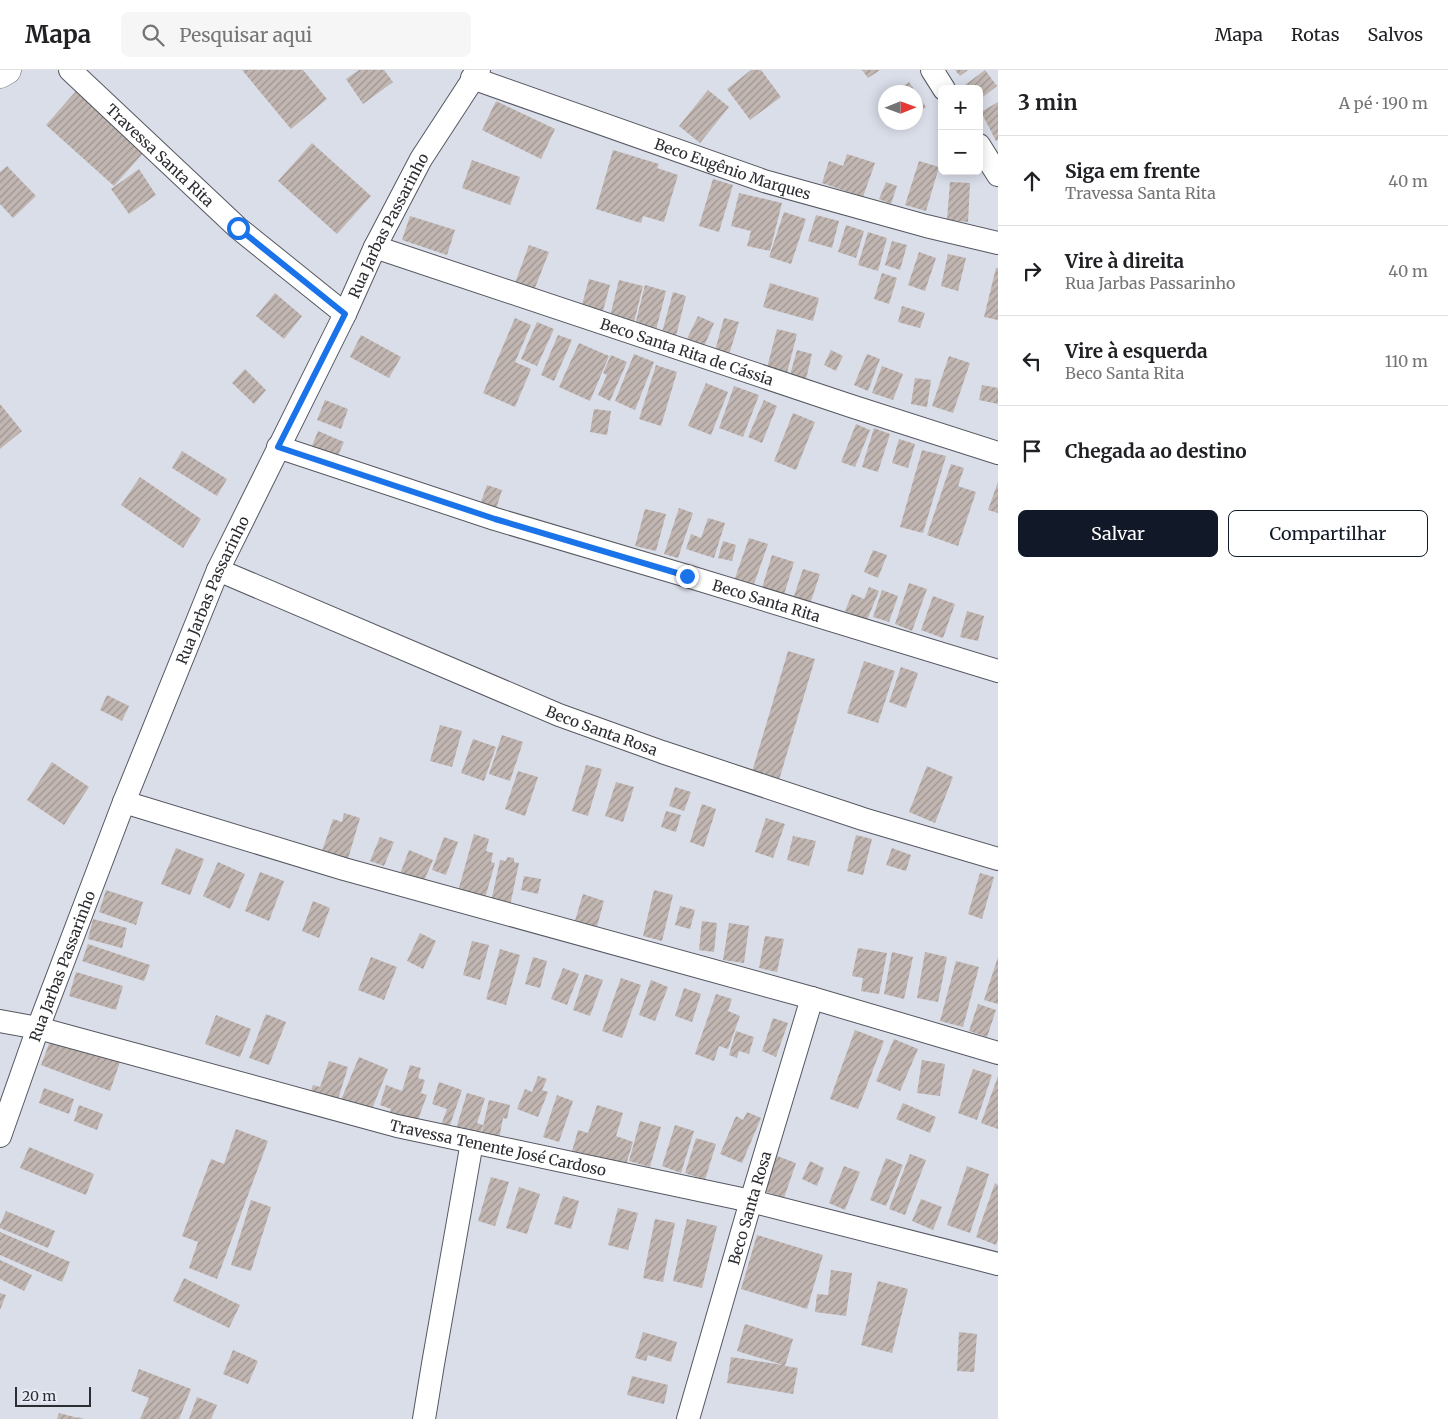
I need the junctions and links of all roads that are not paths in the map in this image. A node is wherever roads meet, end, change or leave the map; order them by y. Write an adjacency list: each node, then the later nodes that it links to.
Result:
1 (7, 70): 4 (street)
2 (70, 70): 11 (street, Travessa Santa Rita)
3 (932, 70): 6 (street)
4 (0, 74)
5 (475, 74): 9 (street, Beco Eugênio Marques); 10 (street, Rua Jarbas Passarinho)
6 (941, 85)
7 (983, 151): 8 (street)
8 (998, 175)
9 (998, 243)
10 (375, 247): 11 (street, Rua Jarbas Passarinho); 13 (street, Beco Santa Rita de Cássia)
11 (345, 314): 12 (street, Rua Jarbas Passarinho)
12 (278, 447): 14 (street, Rua Jarbas Passarinho); 15 (street, Beco Santa Rita)
13 (998, 453)
14 (218, 570): 16 (street, Rua Jarbas Passarinho); 17 (street, Beco Santa Rosa)
15 (998, 672)
16 (124, 802): 18 (street); 20 (street, Rua Jarbas Passarinho)
17 (998, 859)
18 (812, 998): 21 (street); 24 (street, Beco Santa Rosa)
19 (0, 1021): 20 (street, Travessa Tenente José Cardoso)
20 (38, 1028): 22 (street, Rua Jarbas Passarinho); 23 (street, Travessa Tenente José Cardoso)
21 (998, 1054)
22 (0, 1136)
23 (472, 1142): 24 (street, Travessa Tenente José Cardoso); 26 (street)
24 (751, 1201): 25 (street, Travessa Tenente José Cardoso); 27 (street, Beco Santa Rosa)
25 (998, 1264)
26 (424, 1419)
27 (688, 1419)

